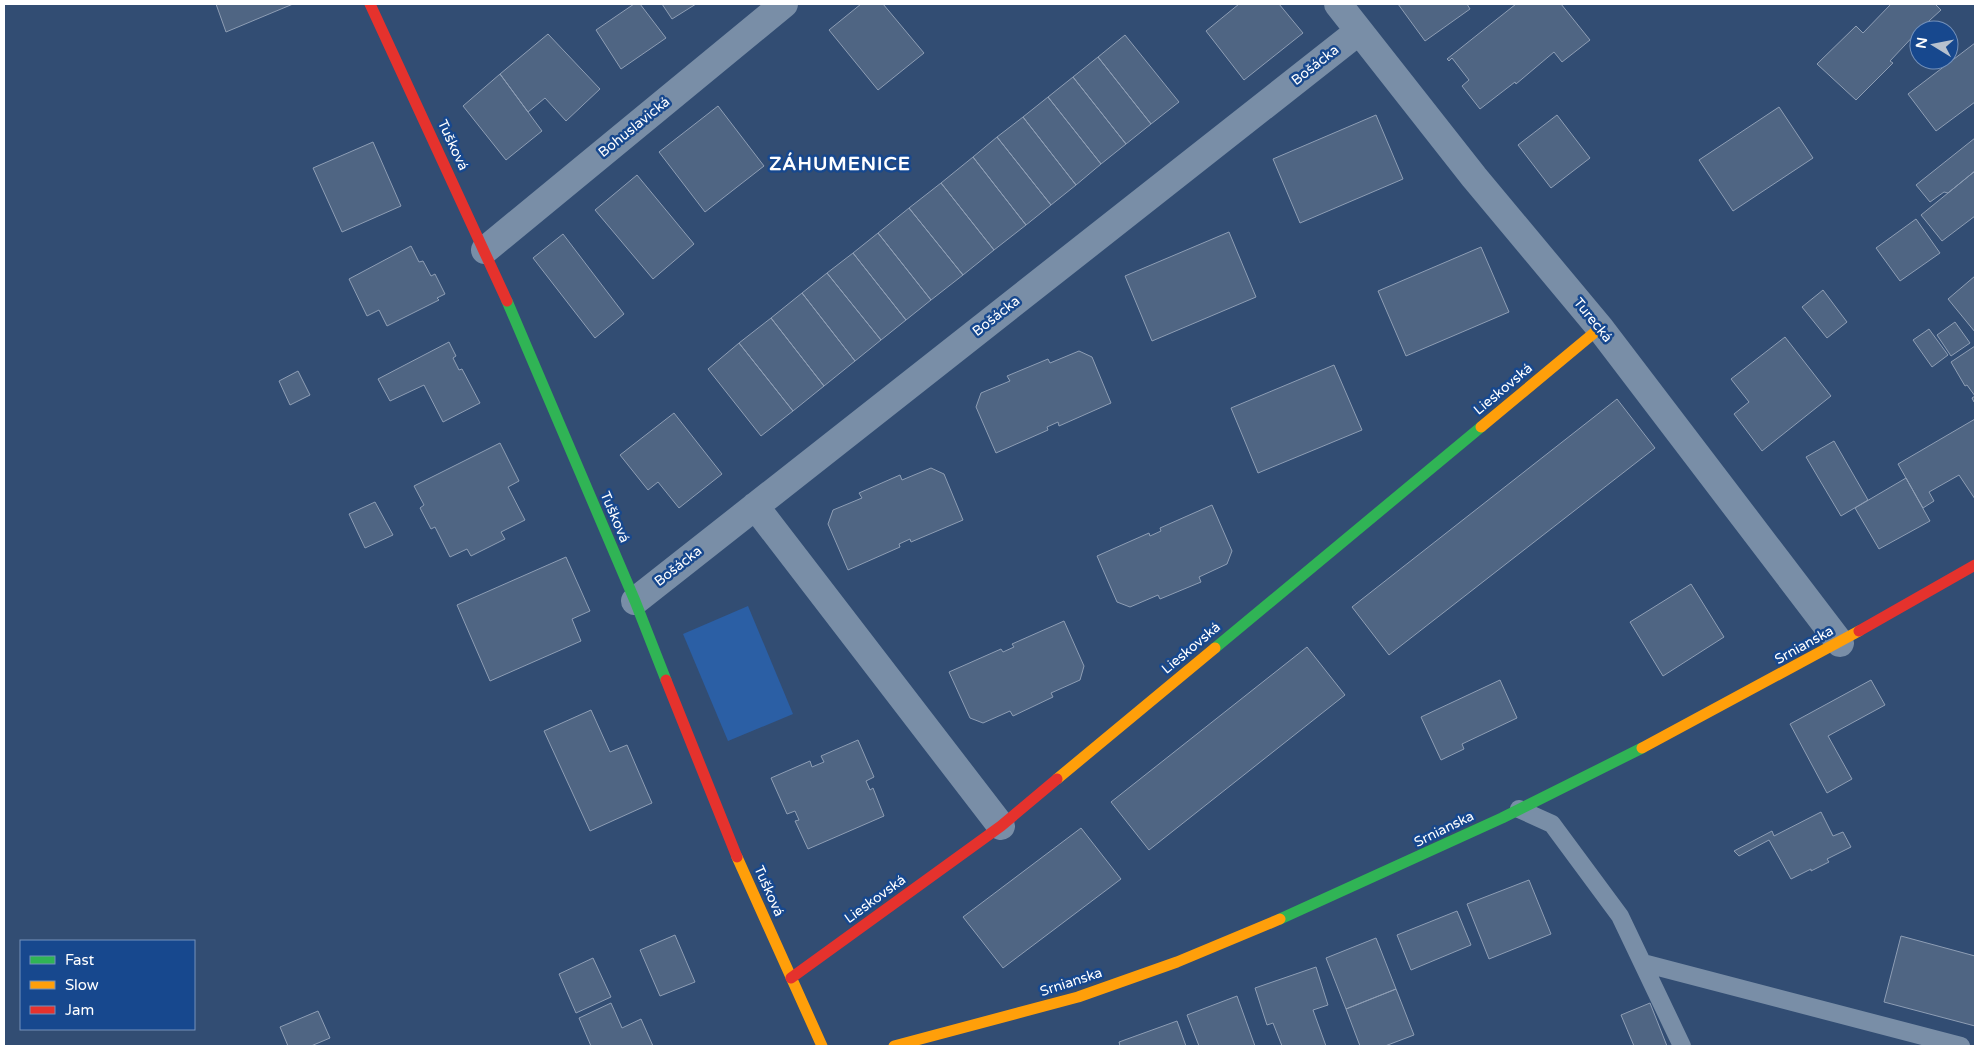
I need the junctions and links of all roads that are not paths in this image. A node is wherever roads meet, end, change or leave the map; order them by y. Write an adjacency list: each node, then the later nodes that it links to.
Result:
1 (370, 4): 5 (street, Tušková)
2 (784, 4): 5 (street, Bohuslavická)
3 (1338, 4): 4 (street, Turecká)
4 (1358, 31): 6 (street, Turecká); 7 (street, Bošácka)
5 (485, 250): 9 (street, Tušková)
6 (1600, 328): 10 (street, Turecká); 12 (street, Lieskovská)
7 (755, 506): 9 (street, Bošácka); 12 (street)
8 (1975, 565): 10 (street, Srnianska)
9 (635, 601): 14 (street, Tušková)
10 (1840, 643): 11 (street, Srnianska)
11 (1519, 809): 13 (lane); 16 (street, Srnianska)
12 (1001, 826): 14 (street, Lieskovská)
13 (1643, 963): 17 (lane); 18 (lane)
14 (792, 978): 15 (street, Tušková)
15 (822, 1046)
16 (894, 1046)
17 (1682, 1046)
18 (1961, 1046)

